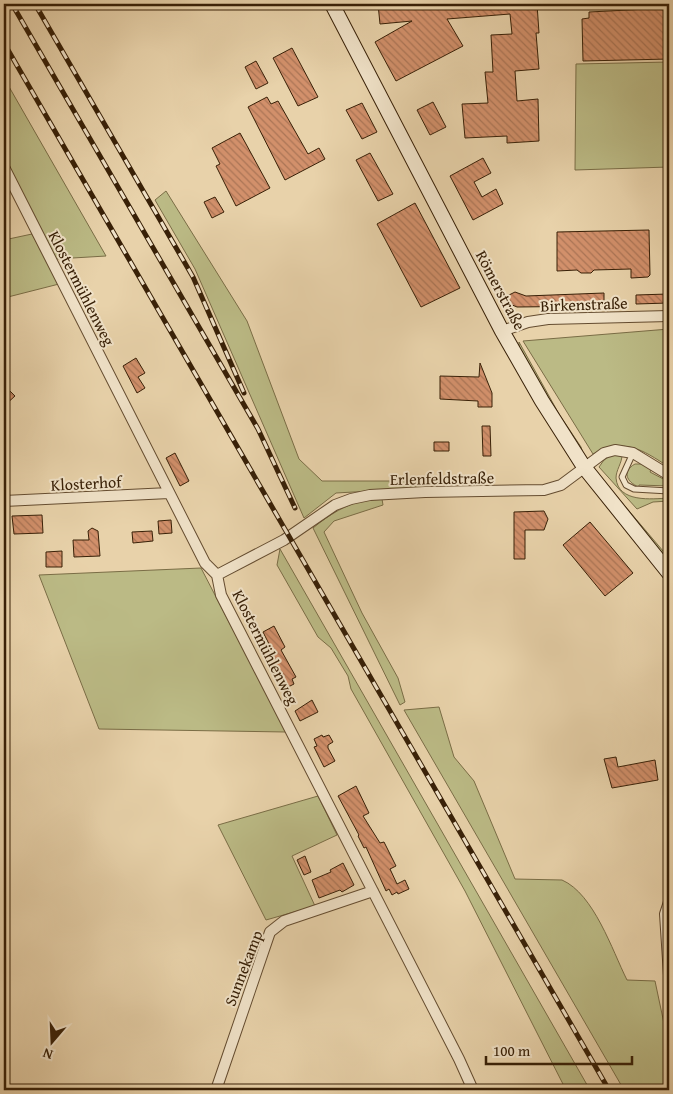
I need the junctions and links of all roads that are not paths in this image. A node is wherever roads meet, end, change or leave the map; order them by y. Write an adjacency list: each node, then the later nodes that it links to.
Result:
1 (332, 4): 4 (main road, Römerstraße)
2 (4, 167): 9 (street, Klostermühlenweg)
3 (669, 316): 4 (street, Birkenstraße)
4 (502, 331): 6 (main road, Römerstraße)
5 (633, 453): 6 (street, Erlenfeldstraße); 7 (street, Erlenfeldstraße); 8 (lane)
6 (584, 467): 11 (main road, Römerstraße); 12 (street, Erlenfeldstraße)
7 (669, 475)
8 (669, 491)
9 (169, 493): 10 (street, Klosterhof); 12 (street, Klostermühlenweg)
10 (4, 501)
11 (669, 573)
12 (217, 575): 13 (street, Klostermühlenweg)
13 (373, 890): 16 (street, Sunnekamp); 17 (street, Klostermühlenweg)
14 (669, 902): 15 (street)
15 (669, 976)
16 (216, 1090)
17 (473, 1090)

